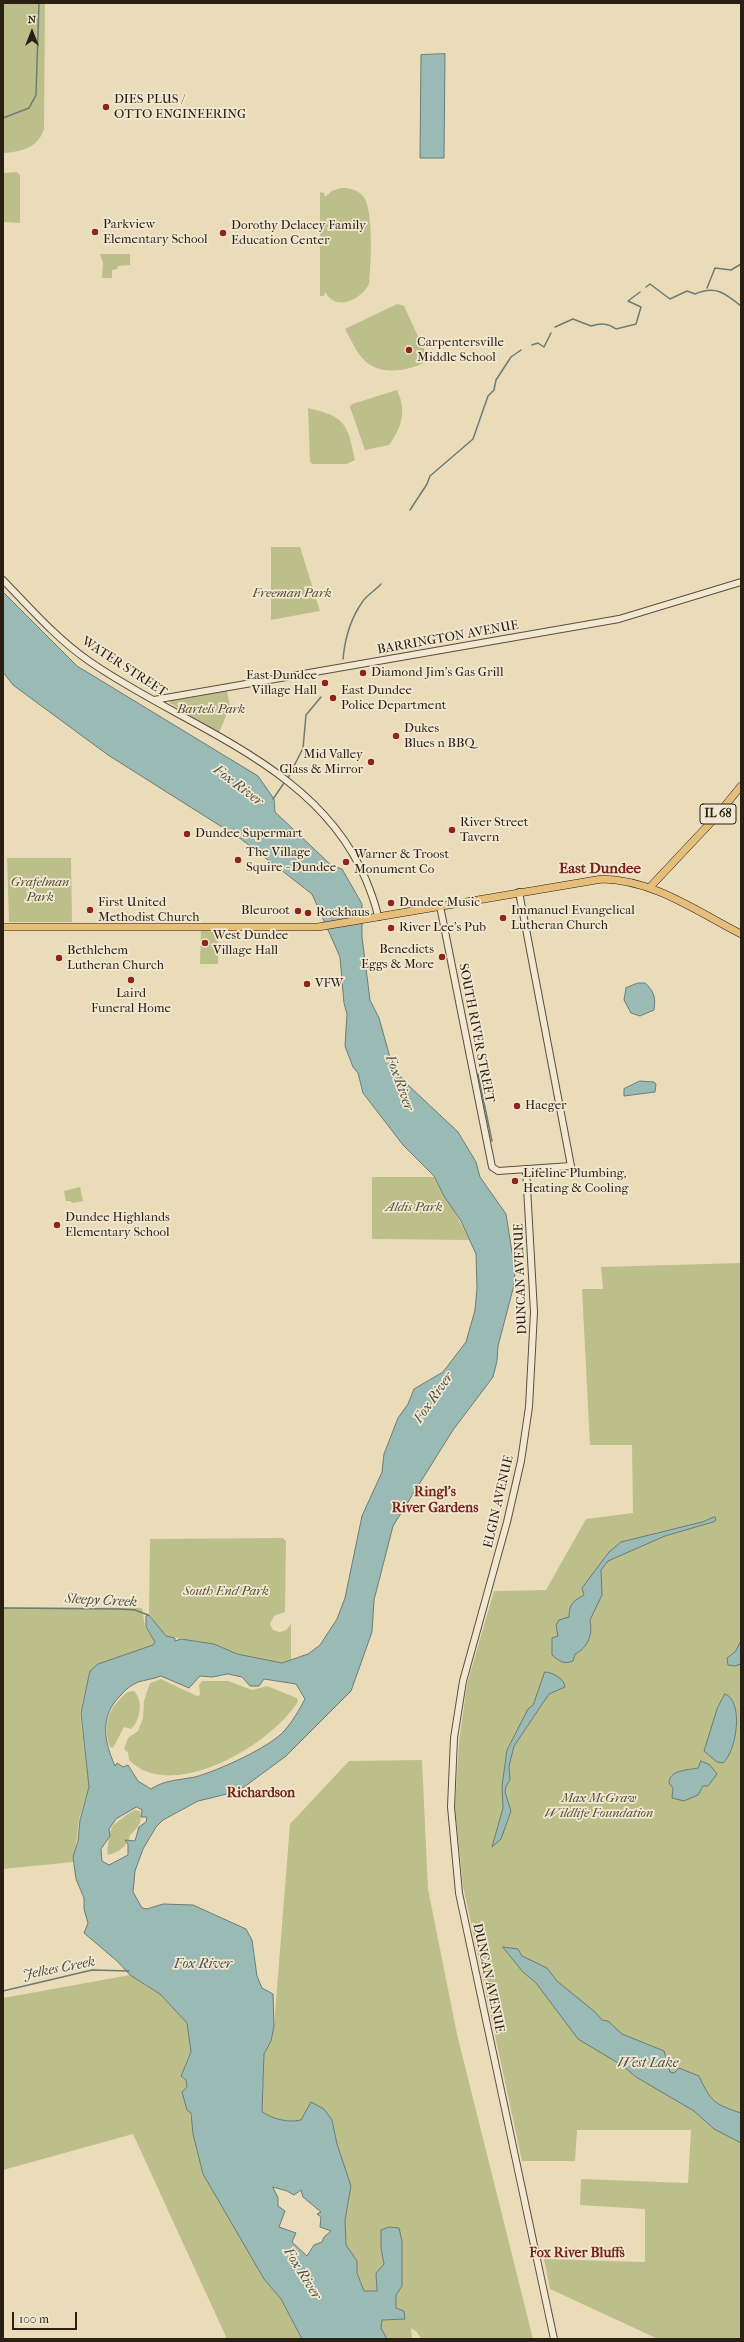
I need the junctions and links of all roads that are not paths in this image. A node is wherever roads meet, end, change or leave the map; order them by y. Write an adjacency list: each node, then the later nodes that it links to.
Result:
1 (3, 580): 3 (street, WATER STREET)
2 (741, 582): 3 (street, BARRINGTON AVENUE)
3 (154, 700): 8 (street, WATER STREET)
4 (741, 786): 5 (main road, IL 68)
5 (651, 886): 6 (main road); 10 (main road)
6 (519, 892): 7 (main road); 11 (street)
7 (440, 906): 8 (main road); 11 (street, SOUTH RIVER STREET)
8 (378, 917): 9 (main road)
9 (3, 927)
10 (741, 934)
11 (526, 1169): 12 (street, DUNCAN AVENUE)
12 (531, 1388): 13 (street, ELGIN AVENUE)
13 (480, 1618): 14 (street, DUNCAN AVENUE)
14 (554, 2339)

